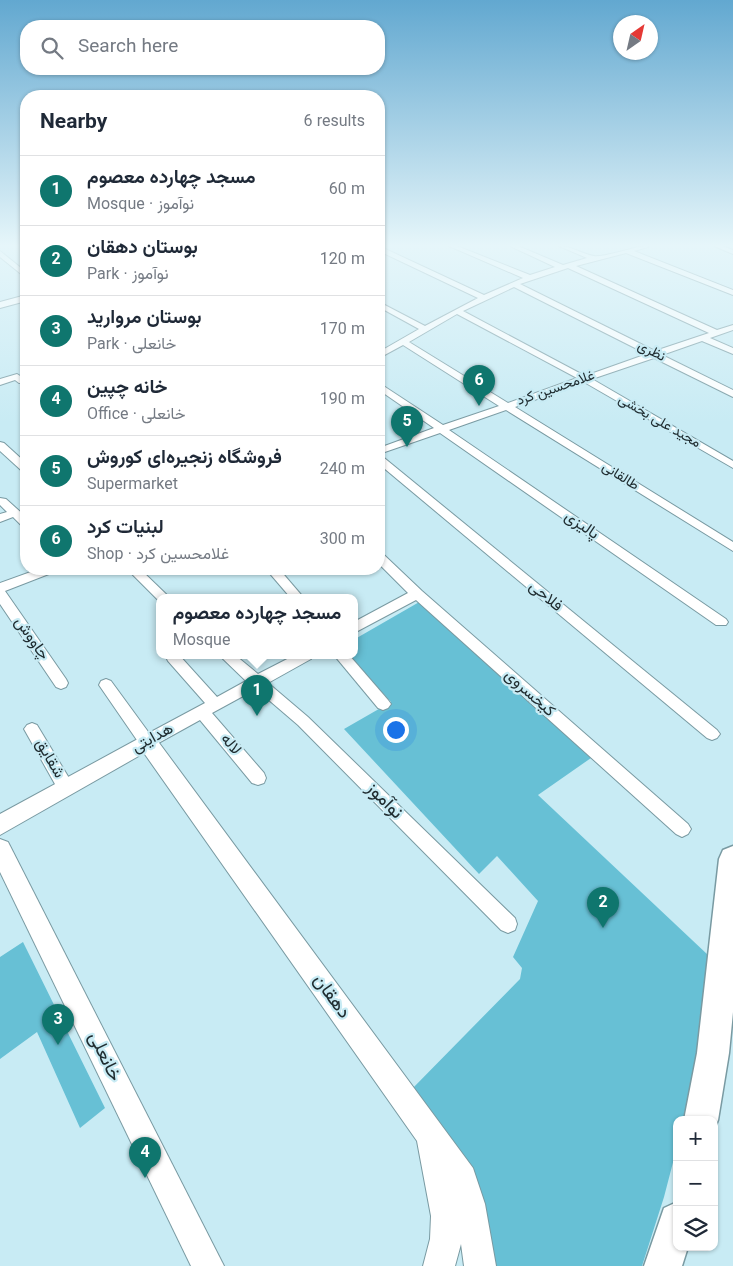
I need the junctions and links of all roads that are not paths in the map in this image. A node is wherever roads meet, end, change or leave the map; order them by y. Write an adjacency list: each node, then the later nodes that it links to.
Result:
1 (470, 305): 5 (street)
2 (557, 305): 13 (street, نظری)
3 (654, 305): 8 (street)
4 (385, 307): 7 (street)
5 (457, 312): 7 (street); 15 (street, مجید علی بخشی)
6 (733, 327): 8 (street, غلامحسین کرد)
7 (424, 329): 10 (street)
8 (717, 332): 9 (street, غلامحسین کرد)
9 (702, 338): 12 (street); 13 (street, غلامحسین کرد)
10 (402, 341): 11 (street); 19 (street, طالقانی)
11 (385, 351)
12 (733, 352)
13 (656, 354): 15 (street, غلامحسین کرد); 18 (street, نظری)
14 (20, 379): 16 (street)
15 (585, 379): 19 (street, غلامحسین کرد); 25 (street, مجید علی بخشی)
16 (0, 382)
17 (385, 390): 20 (street, پالیزی)
18 (733, 394)
19 (507, 406): 20 (street, غلامحسین کرد); 30 (street, طالقانی)
20 (440, 430): 22 (street, غلامحسین کرد); 40 (street, پالیزی)
21 (0, 445): 23 (street)
22 (385, 449)
23 (20, 464)
24 (385, 464): 52 (street, فلاحی)
25 (733, 465)
26 (2, 500): 27 (street)
27 (15, 513): 28 (street); 29 (street)
28 (0, 518)
29 (20, 518)
30 (733, 547)
31 (385, 563): 39 (street, کیخسروی)
32 (34, 575): 35 (street)
33 (139, 575): 37 (street)
34 (277, 575): 38 (street)
35 (0, 588)
36 (0, 594): 47 (street, چاووش)
37 (160, 594)
38 (294, 594)
39 (417, 594): 41 (street); 57 (street, کیخسروی)
40 (721, 622)
41 (358, 626)
42 (174, 659): 50 (street, لاله)
43 (230, 659): 46 (street, نوآموز)
44 (299, 659): 46 (street, هدایتی)
45 (344, 659): 49 (street)
46 (256, 682): 50 (street, هدایتی); 60 (street, نوآموز)
47 (61, 683)
48 (106, 685): 53 (street)
49 (383, 704)
50 (209, 708): 53 (street, هدایتی); 54 (street, لاله)
51 (32, 729): 55 (street, شقایق)
52 (712, 734)
53 (147, 742): 55 (main road, هدایتی); 62 (main road, دهقان)
54 (258, 778)
55 (66, 788): 56 (main road, هدایتی)
56 (0, 824)
57 (682, 829)
58 (0, 849): 64 (main road, خانعلی)
59 (733, 859): 61 (highway)
60 (508, 924)
61 (703, 1116)
62 (428, 1131): 65 (main road); 66 (main road, دهقان)
63 (673, 1234): 67 (highway)
64 (208, 1266)
65 (439, 1266)
66 (480, 1266)
67 (663, 1266)

